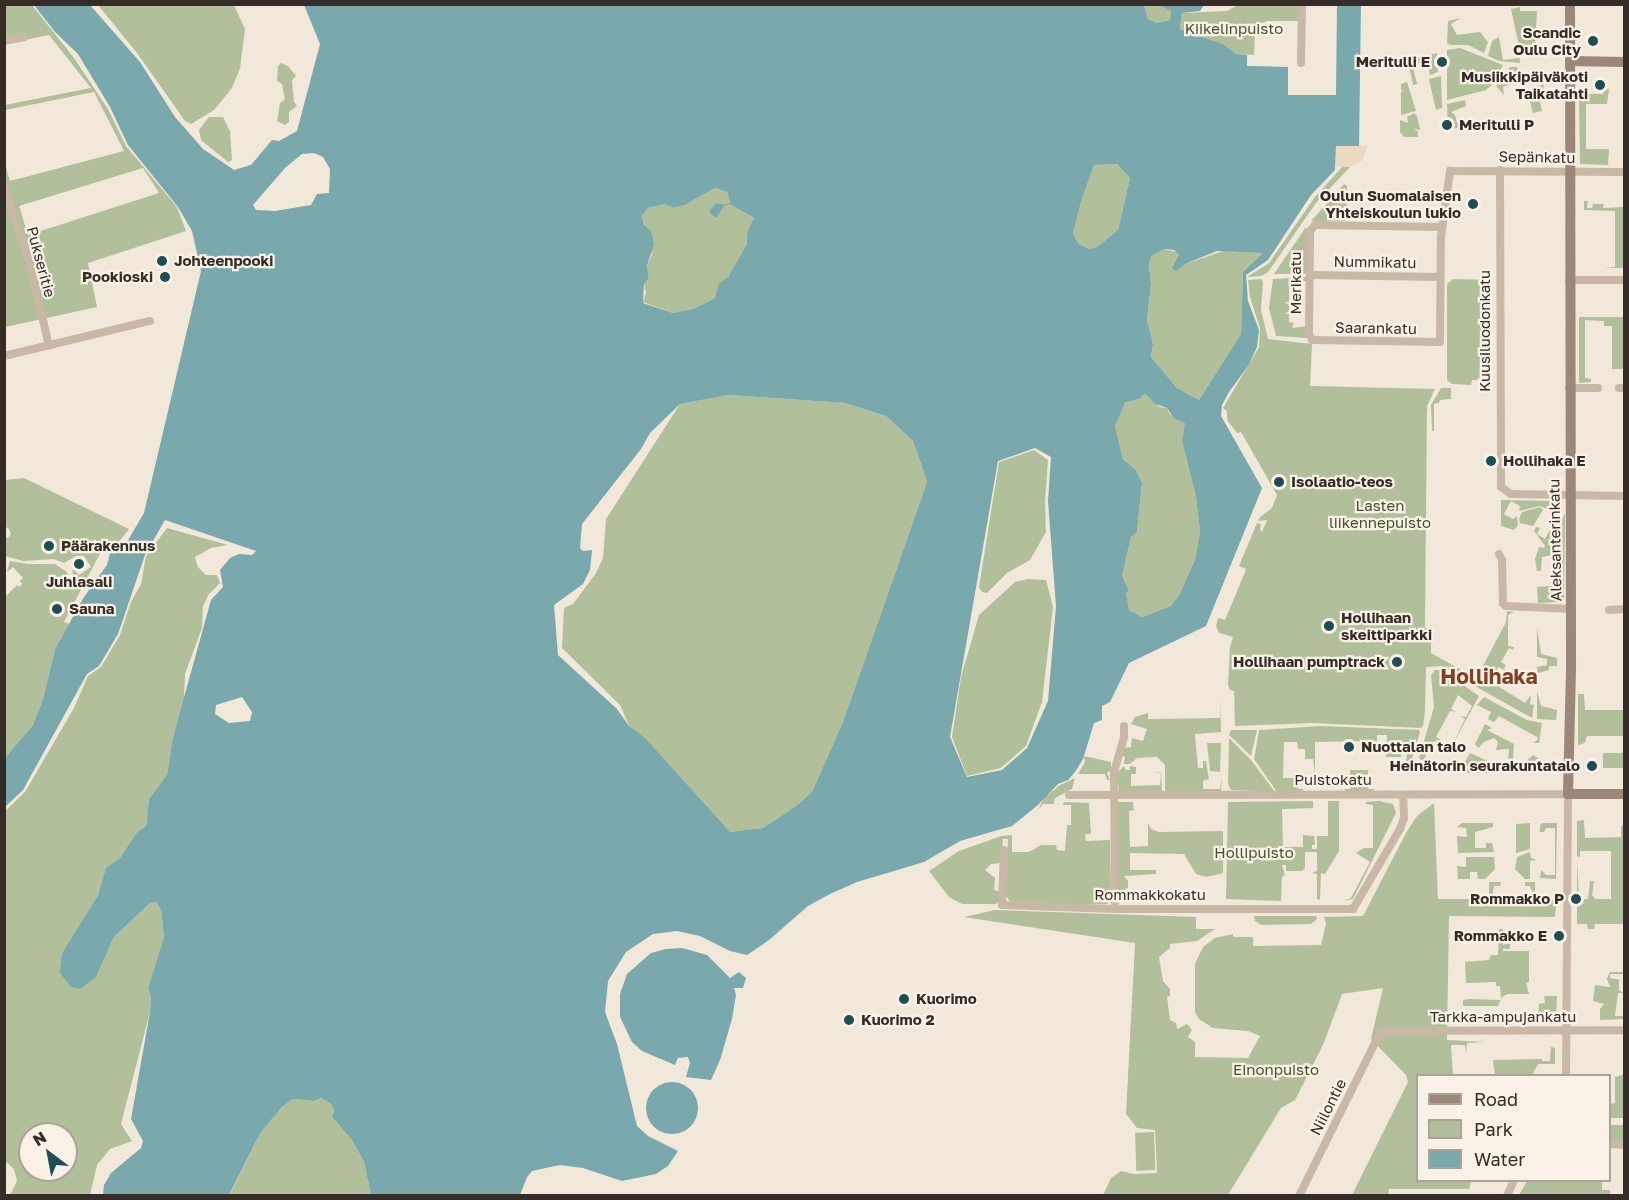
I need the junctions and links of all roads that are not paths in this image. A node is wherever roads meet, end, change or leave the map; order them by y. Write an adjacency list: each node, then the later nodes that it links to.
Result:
1 (1302, 4): 7 (street)
2 (1570, 4): 5 (main road, Aleksanterinkatu)
3 (25, 37): 4 (street)
4 (4, 41)
5 (1570, 62): 6 (main road); 9 (main road, Aleksanterinkatu)
6 (1624, 62)
7 (1301, 63)
8 (1500, 170): 9 (street, Sepänkatu); 12 (street, Sepänkatu); 23 (street, Kuusiluodonkatu)
9 (1570, 171): 10 (street, Sepänkatu); 15 (main road, Aleksanterinkatu)
10 (1624, 172)
11 (4, 186): 19 (street, Pukseritie)
12 (1442, 227): 13 (street, Merikatu); 14 (street)
13 (1310, 275): 14 (street, Nummikatu); 18 (street, Merikatu)
14 (1440, 277): 18 (street, Saarankatu)
15 (1569, 280): 16 (street); 21 (main road, Aleksanterinkatu)
16 (1624, 280)
17 (150, 321): 19 (street)
18 (1312, 340)
19 (49, 346): 20 (street)
20 (4, 356)
21 (1569, 388): 22 (street); 23 (main road, Aleksanterinkatu)
22 (1598, 388)
23 (1569, 495): 24 (street); 26 (main road, Aleksanterinkatu)
24 (1624, 496)
25 (1499, 554): 26 (street)
26 (1571, 609): 30 (main road, Aleksanterinkatu)
27 (1609, 609): 28 (street)
28 (1624, 609)
29 (1124, 726): 34 (street)
30 (1568, 794): 31 (main road, Puistokatu); 33 (street, Puistokatu); 39 (street, Aleksanterinkatu)
31 (1624, 794)
32 (1069, 795): 34 (street, Puistokatu)
33 (1404, 795): 34 (street, Puistokatu); 36 (street, Rommakkokatu)
34 (1114, 796): 36 (street)
35 (1004, 850): 36 (street, Rommakkokatu)
36 (1115, 909)
37 (1624, 1030): 39 (street, Tarkka-ampujankatu)
38 (1381, 1031): 39 (street, Tarkka-ampujankatu); 42 (street, Niilontie)
39 (1566, 1031): 40 (street, Aleksanterinkatu)
40 (1566, 1074)
41 (1513, 1182): 43 (street)
42 (1299, 1196)
43 (1507, 1196)

